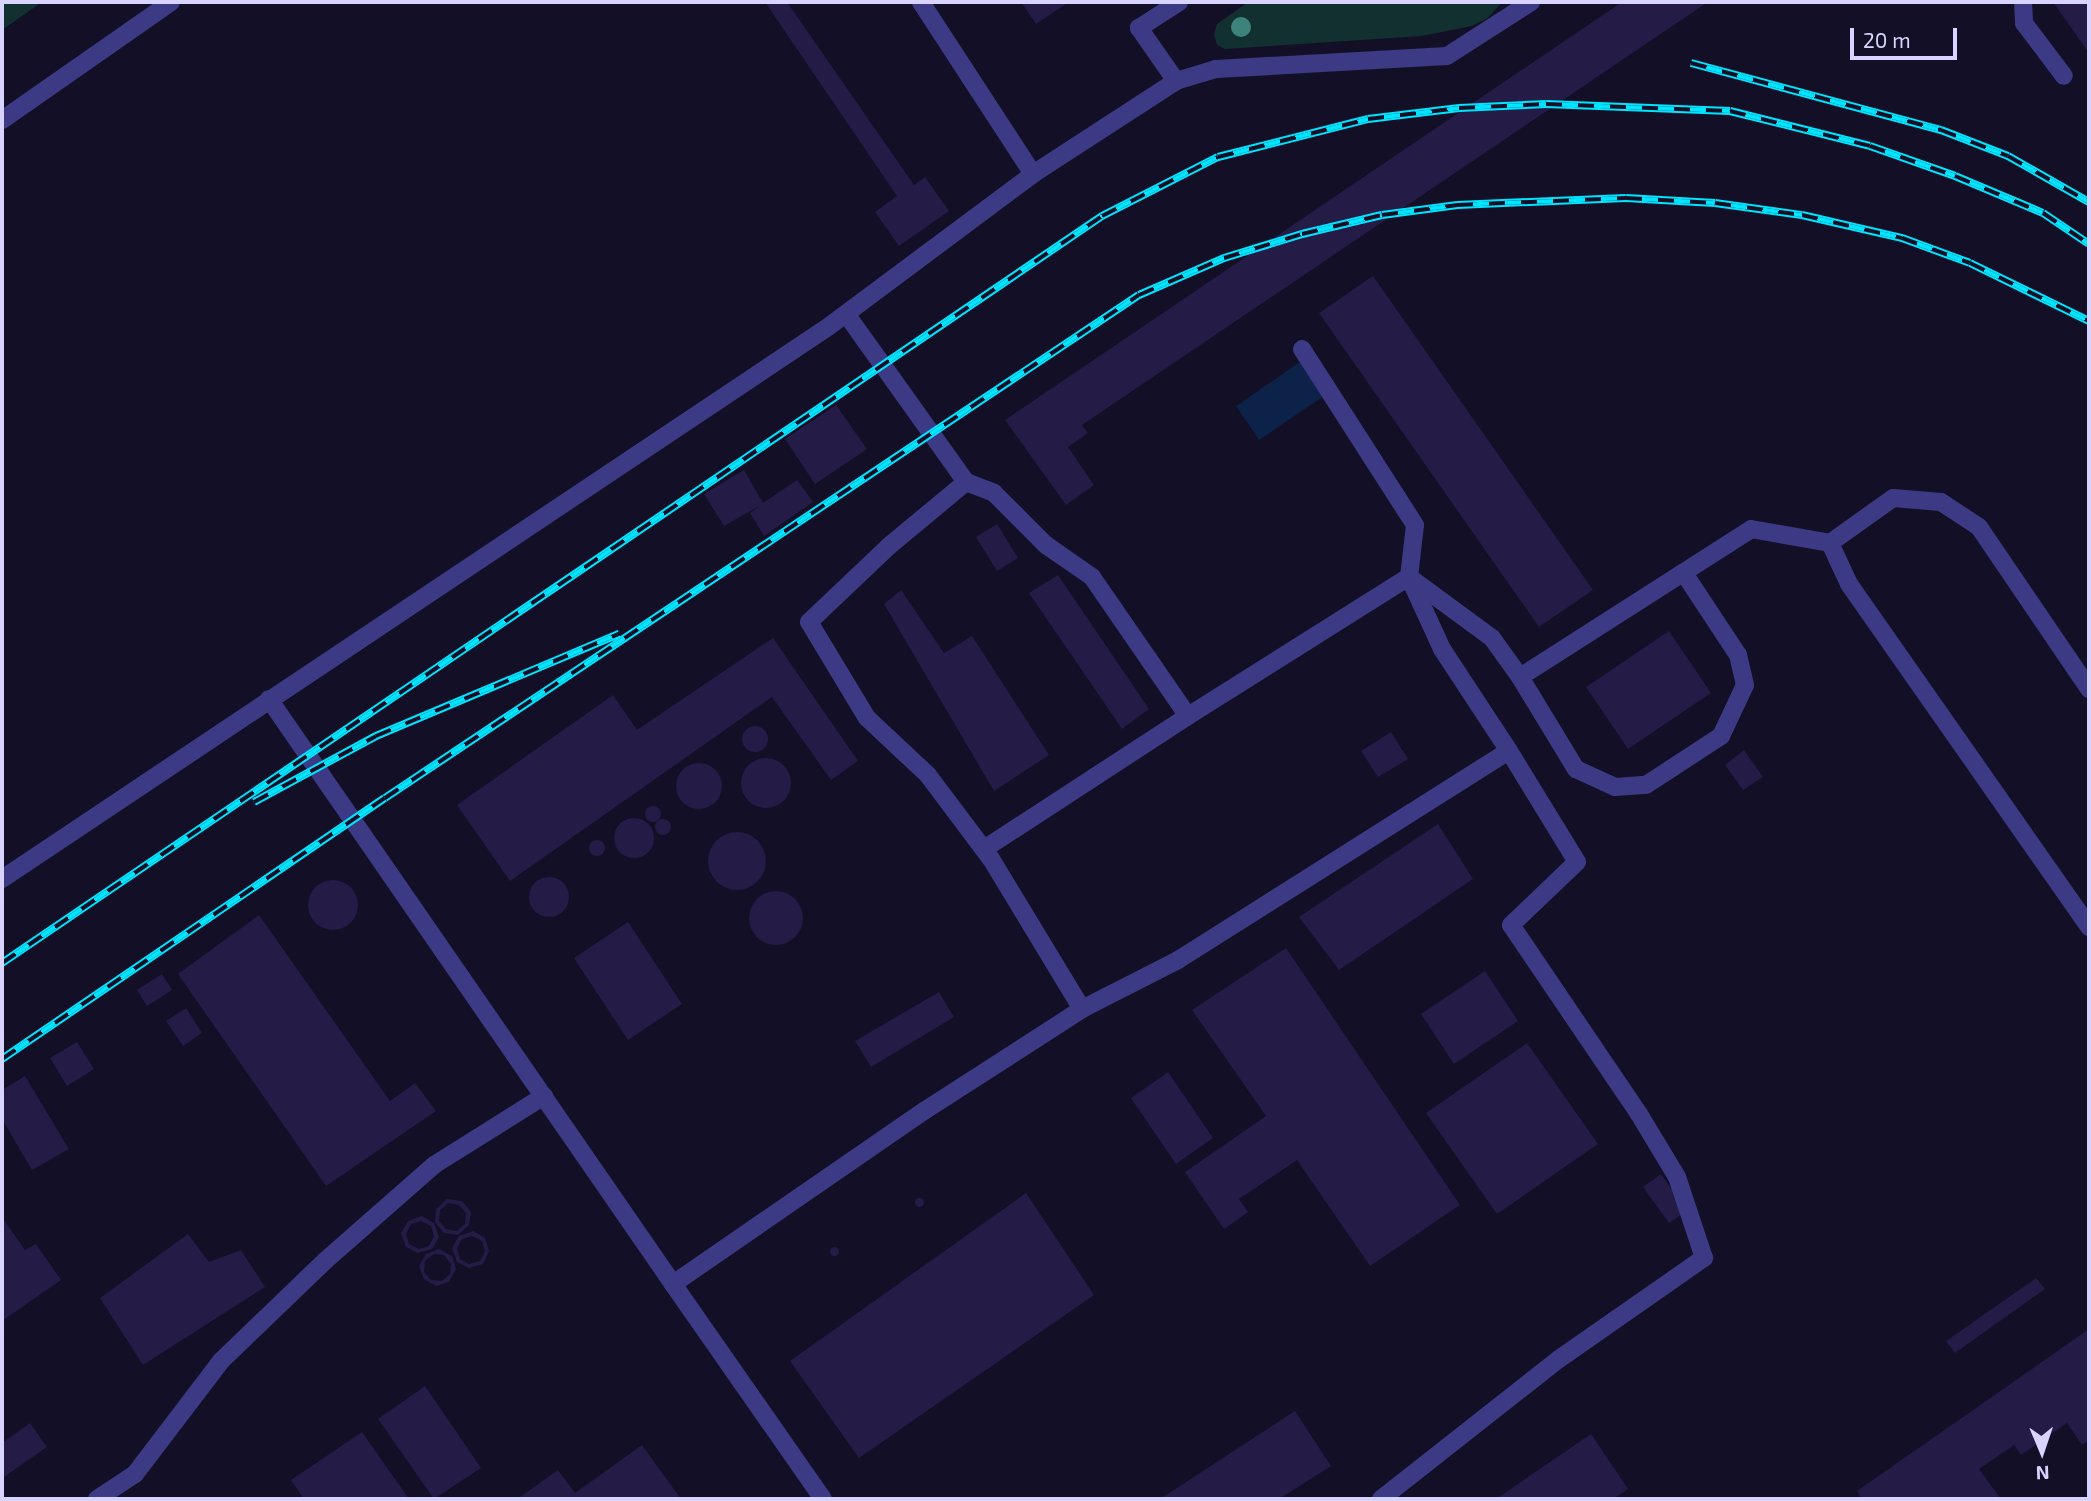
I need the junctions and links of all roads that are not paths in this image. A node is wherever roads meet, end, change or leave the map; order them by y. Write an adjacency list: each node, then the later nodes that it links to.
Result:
1 (171, 2): 8 (lane)
2 (921, 2): 9 (lane)
3 (1180, 2): 7 (lane)
4 (1531, 2): 7 (lane)
5 (2023, 2): 6 (lane)
6 (2064, 76)
7 (1176, 81): 9 (lane)
8 (2, 120)
9 (1033, 174): 10 (lane)
10 (846, 314): 12 (lane); 18 (lane)
11 (1302, 349): 15 (lane)
12 (966, 482): 19 (lane); 21 (lane)
13 (1830, 542): 14 (lane); 17 (lane); 23 (lane)
14 (1684, 573): 16 (lane); 16 (lane)
15 (1409, 577): 16 (lane); 19 (lane); 20 (lane)
16 (1520, 677)
17 (2089, 689)
18 (269, 699): 22 (lane); 25 (lane)
19 (1188, 716): 21 (lane)
20 (1509, 751): 24 (lane); 29 (lane)
21 (984, 849): 24 (lane)
22 (2, 879)
23 (2089, 927)
24 (1082, 1009): 26 (lane)
25 (544, 1096): 26 (lane); 27 (lane)
26 (673, 1284): 28 (lane)
27 (97, 1499)
28 (823, 1499)
29 (1381, 1499)

